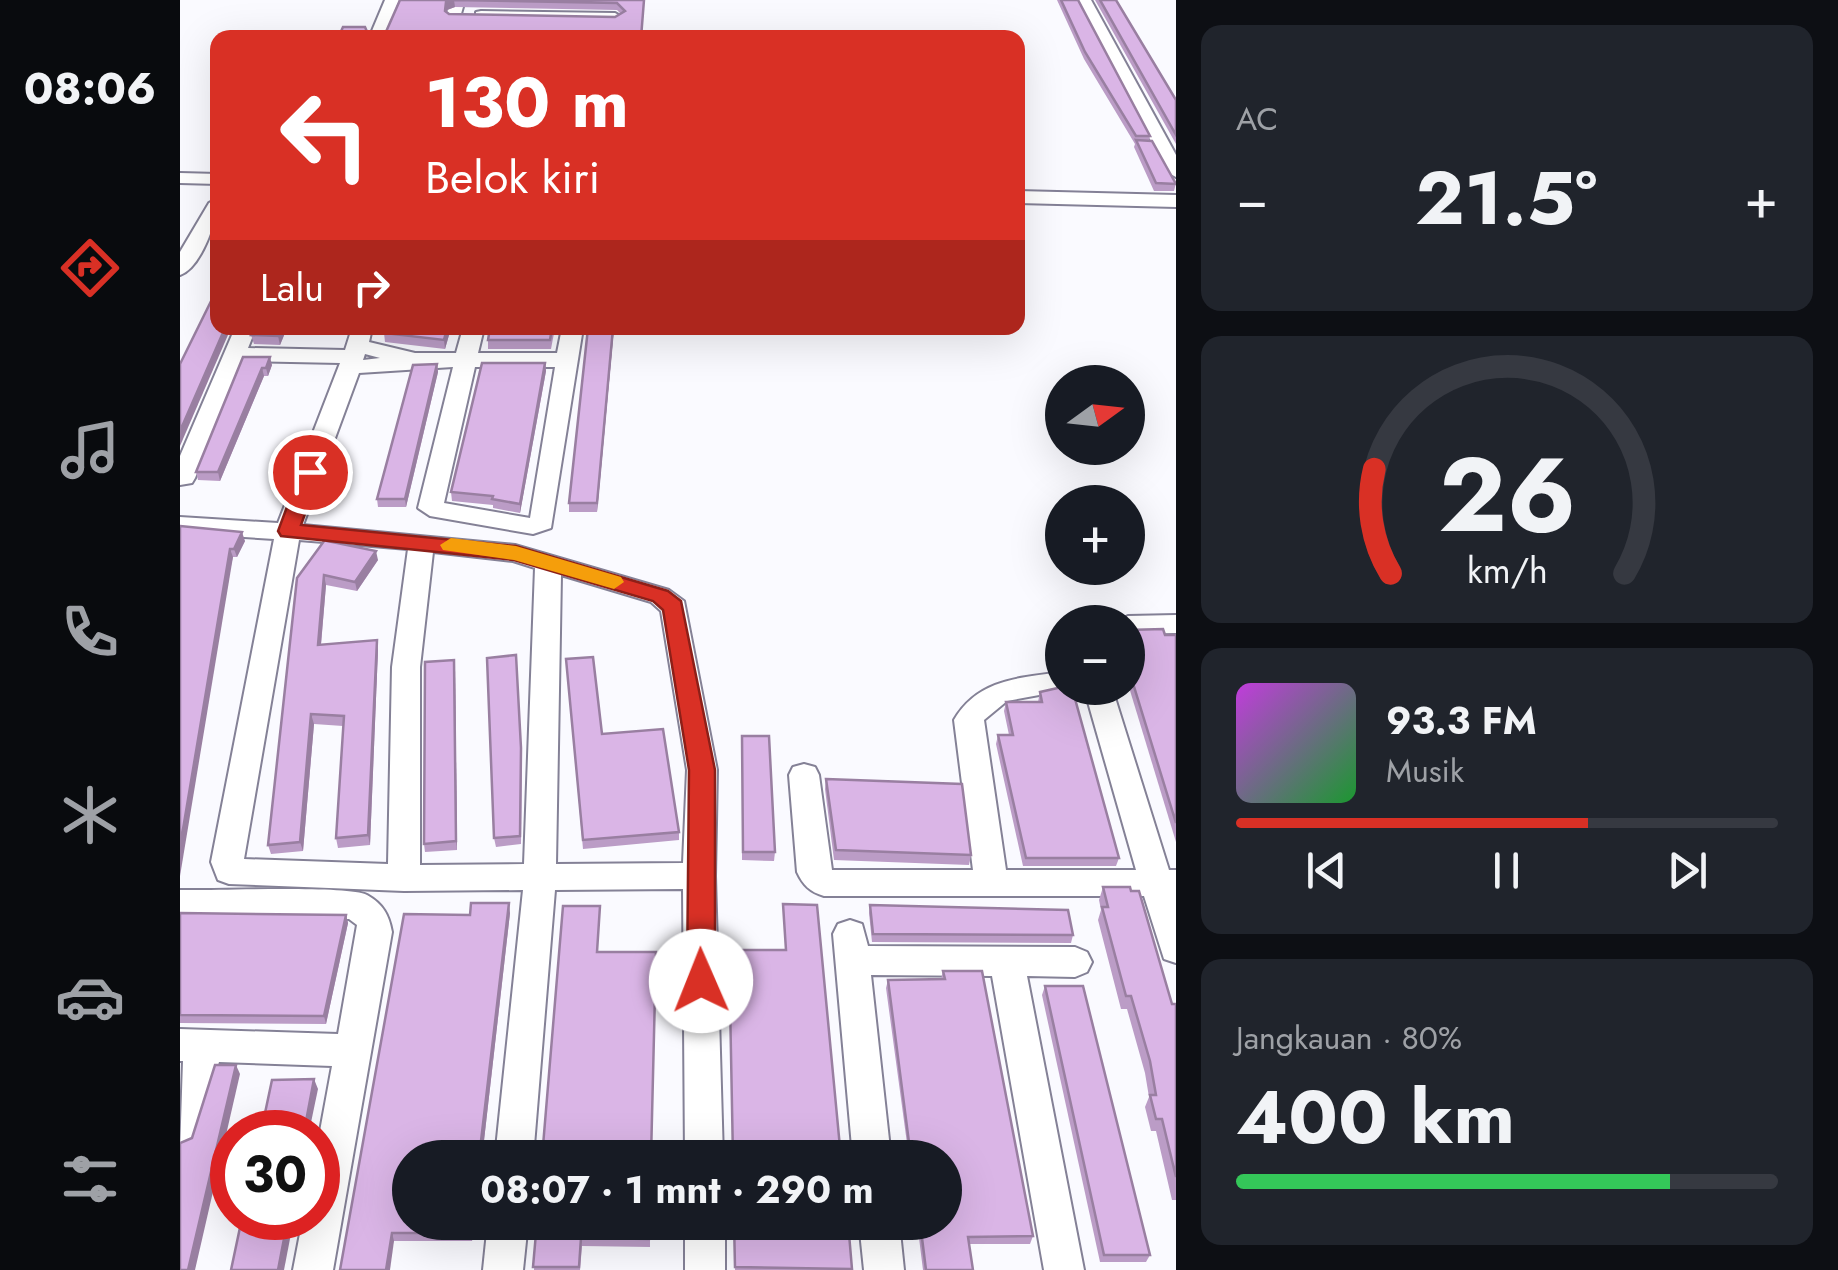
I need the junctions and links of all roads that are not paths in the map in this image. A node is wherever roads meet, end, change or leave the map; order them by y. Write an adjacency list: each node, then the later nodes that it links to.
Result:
1 (392, 0): 5 (street)
2 (1084, 0): 6 (street)
3 (457, 8): 4 (street)
4 (616, 8)
5 (379, 30)
6 (1176, 172)
7 (187, 178): 9 (street)
8 (1025, 198): 10 (street)
9 (180, 200)
10 (1174, 203)
11 (210, 216): 12 (street)
12 (182, 260)
13 (241, 335): 17 (street)
14 (471, 335): 18 (street)
15 (571, 335): 19 (street)
16 (355, 350): 17 (street); 18 (street); 21 (street)
17 (233, 354): 20 (street)
18 (465, 360): 19 (street); 19 (street)
19 (568, 360)
20 (182, 478)
21 (292, 519): 22 (street); 23 (street); 31 (street)
22 (180, 525)
23 (422, 543): 24 (street); 31 (street)
24 (548, 561): 30 (street); 32 (street)
25 (1176, 624): 26 (street)
26 (1145, 625)
27 (1045, 685): 33 (street)
28 (1104, 705): 34 (street)
29 (804, 776): 33 (street)
30 (699, 876): 32 (street); 43 (street)
31 (404, 878): 32 (street)
32 (540, 879): 42 (street)
33 (990, 881): 34 (street)
34 (1166, 883): 36 (street)
35 (180, 904): 40 (street)
36 (1176, 949)
37 (1007, 962): 38 (street); 44 (street); 52 (street)
38 (1075, 962)
39 (193, 1045): 40 (street); 41 (street)
40 (355, 1052): 48 (street)
41 (180, 1134)
42 (516, 1140)
43 (704, 1140)
44 (870, 1140)
45 (506, 1240): 49 (street)
46 (704, 1240): 50 (street)
47 (880, 1240): 51 (street)
48 (313, 1270)
49 (503, 1270)
50 (705, 1270)
51 (884, 1270)
52 (1064, 1270)

